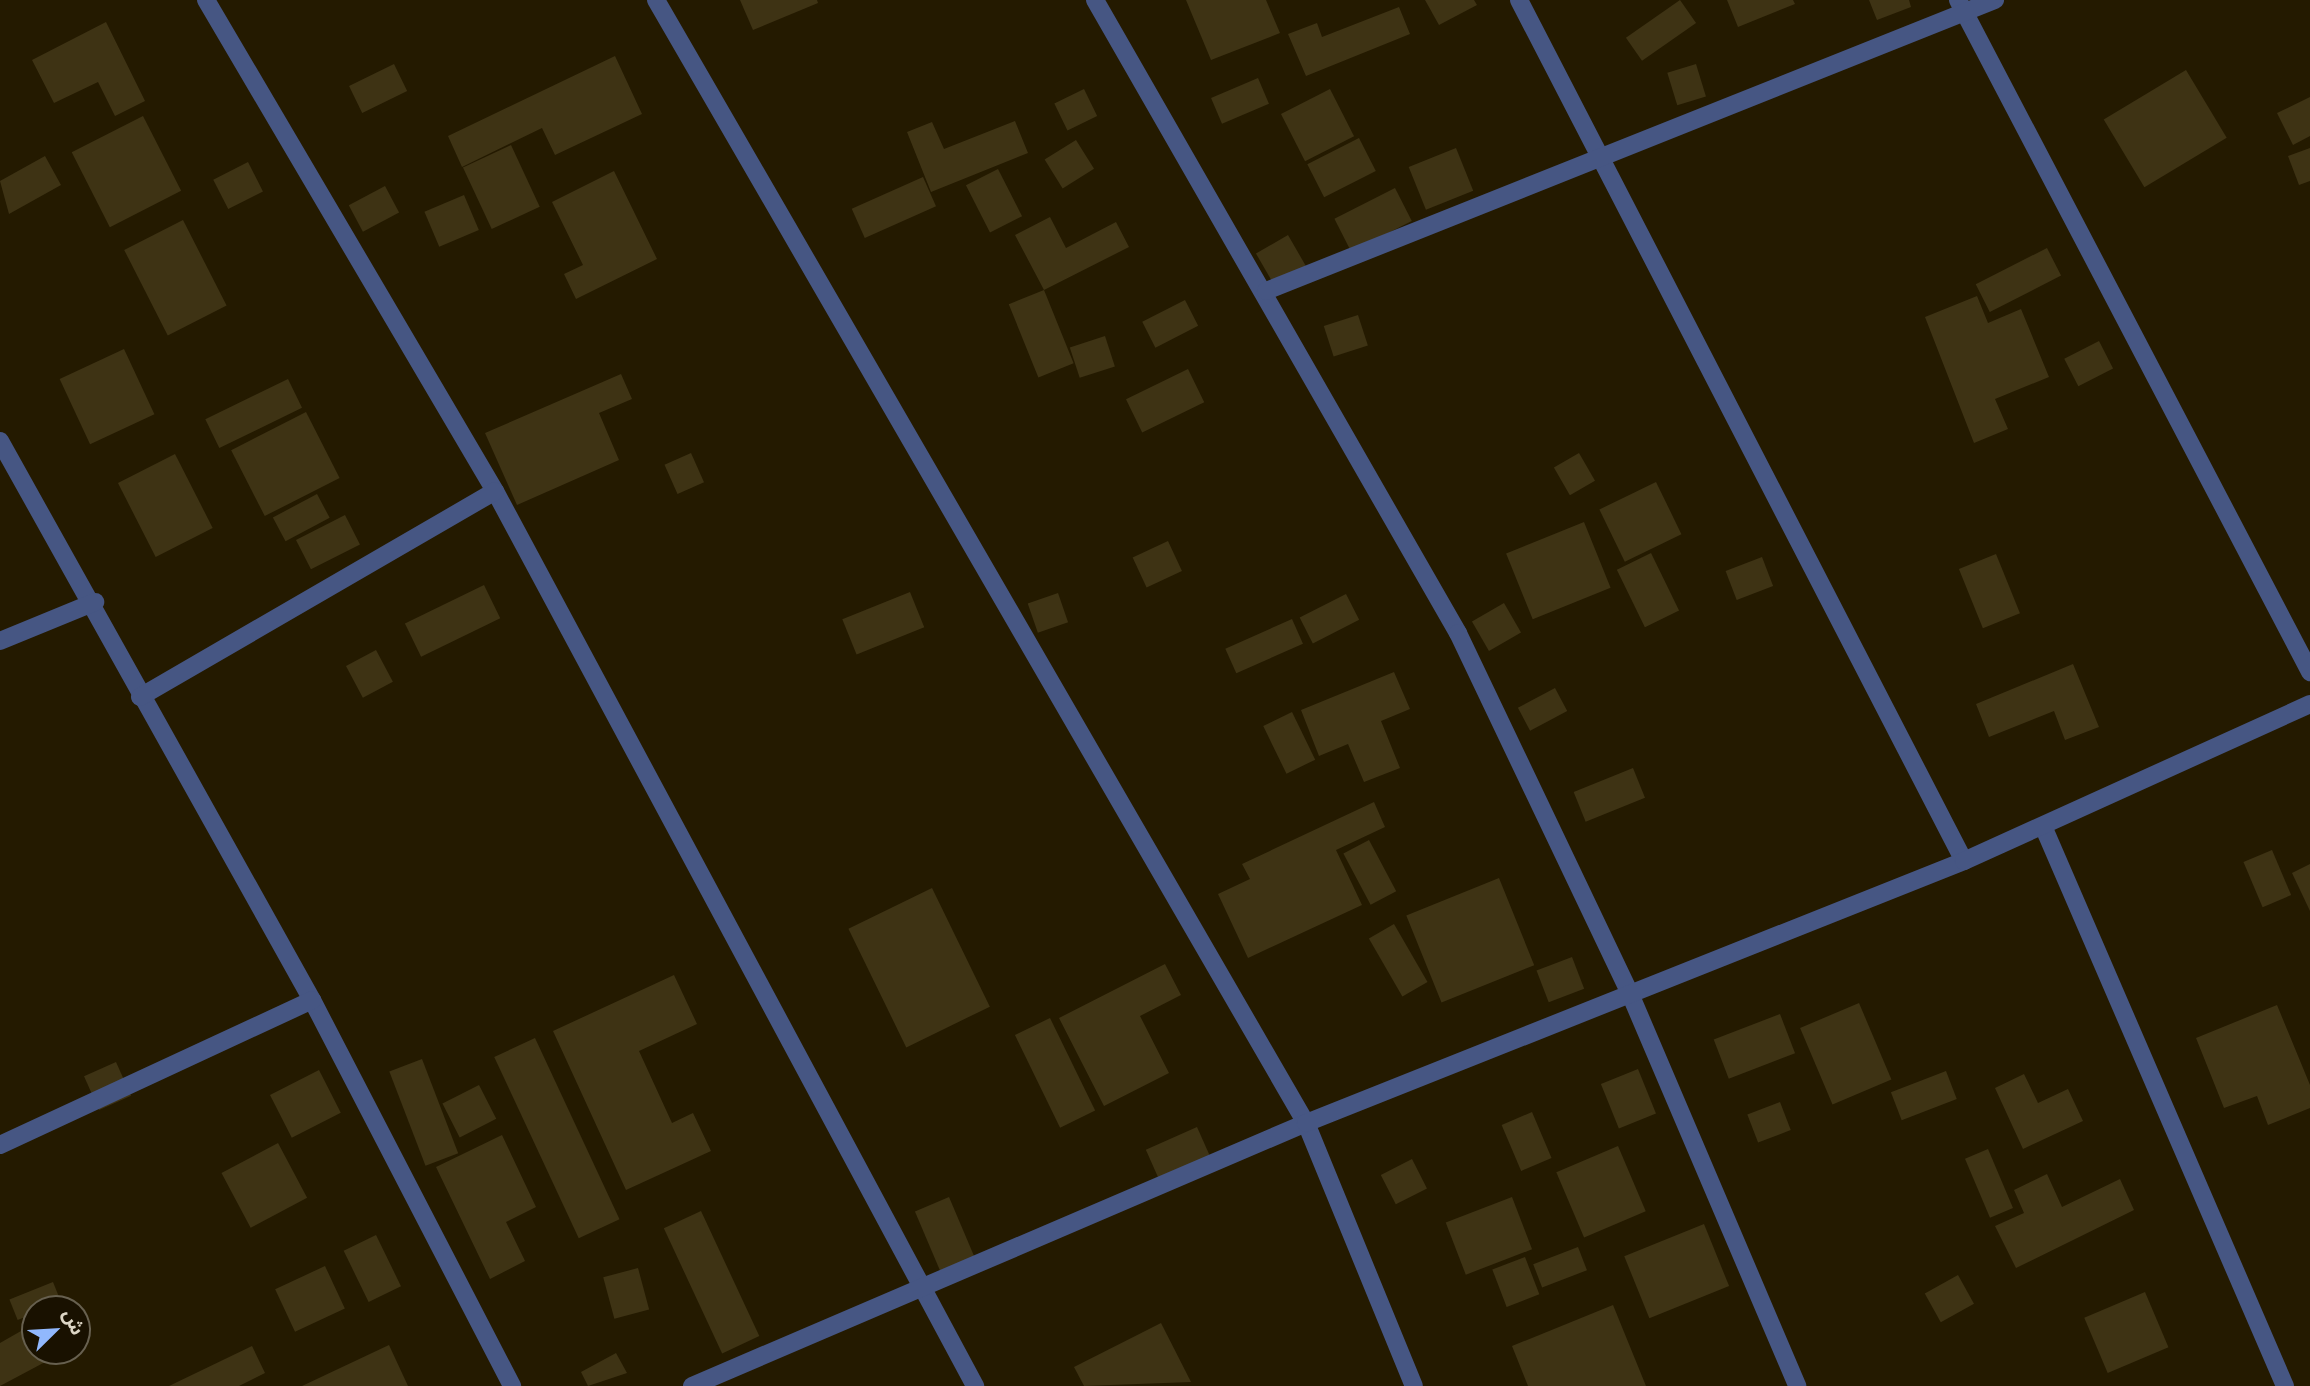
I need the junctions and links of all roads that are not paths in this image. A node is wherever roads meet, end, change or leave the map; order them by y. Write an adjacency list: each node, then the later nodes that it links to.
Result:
1 (206, 0): 10 (street)
2 (656, 0): 20 (street)
3 (1096, 0): 8 (street)
4 (1519, 0): 7 (street)
5 (1995, 0): 6 (street)
6 (1961, 6): 7 (street); 13 (street)
7 (1601, 159): 8 (street); 17 (street)
8 (1266, 291): 18 (street)
9 (0, 441): 11 (street)
10 (495, 491): 14 (street); 22 (street)
11 (95, 603): 12 (street); 14 (street)
12 (0, 641)
13 (2310, 672)
14 (140, 697): 19 (street)
15 (2310, 704): 16 (street)
16 (2043, 826): 17 (street); 28 (street)
17 (1964, 861): 18 (street)
18 (1631, 996): 20 (street); 27 (street)
19 (312, 1000): 21 (street); 23 (street)
20 (1306, 1123): 22 (street); 26 (street)
21 (0, 1145)
22 (923, 1283): 24 (street); 25 (street)
23 (512, 1386)
24 (692, 1386)
25 (975, 1386)
26 (1414, 1386)
27 (1797, 1386)
28 (2285, 1386)

